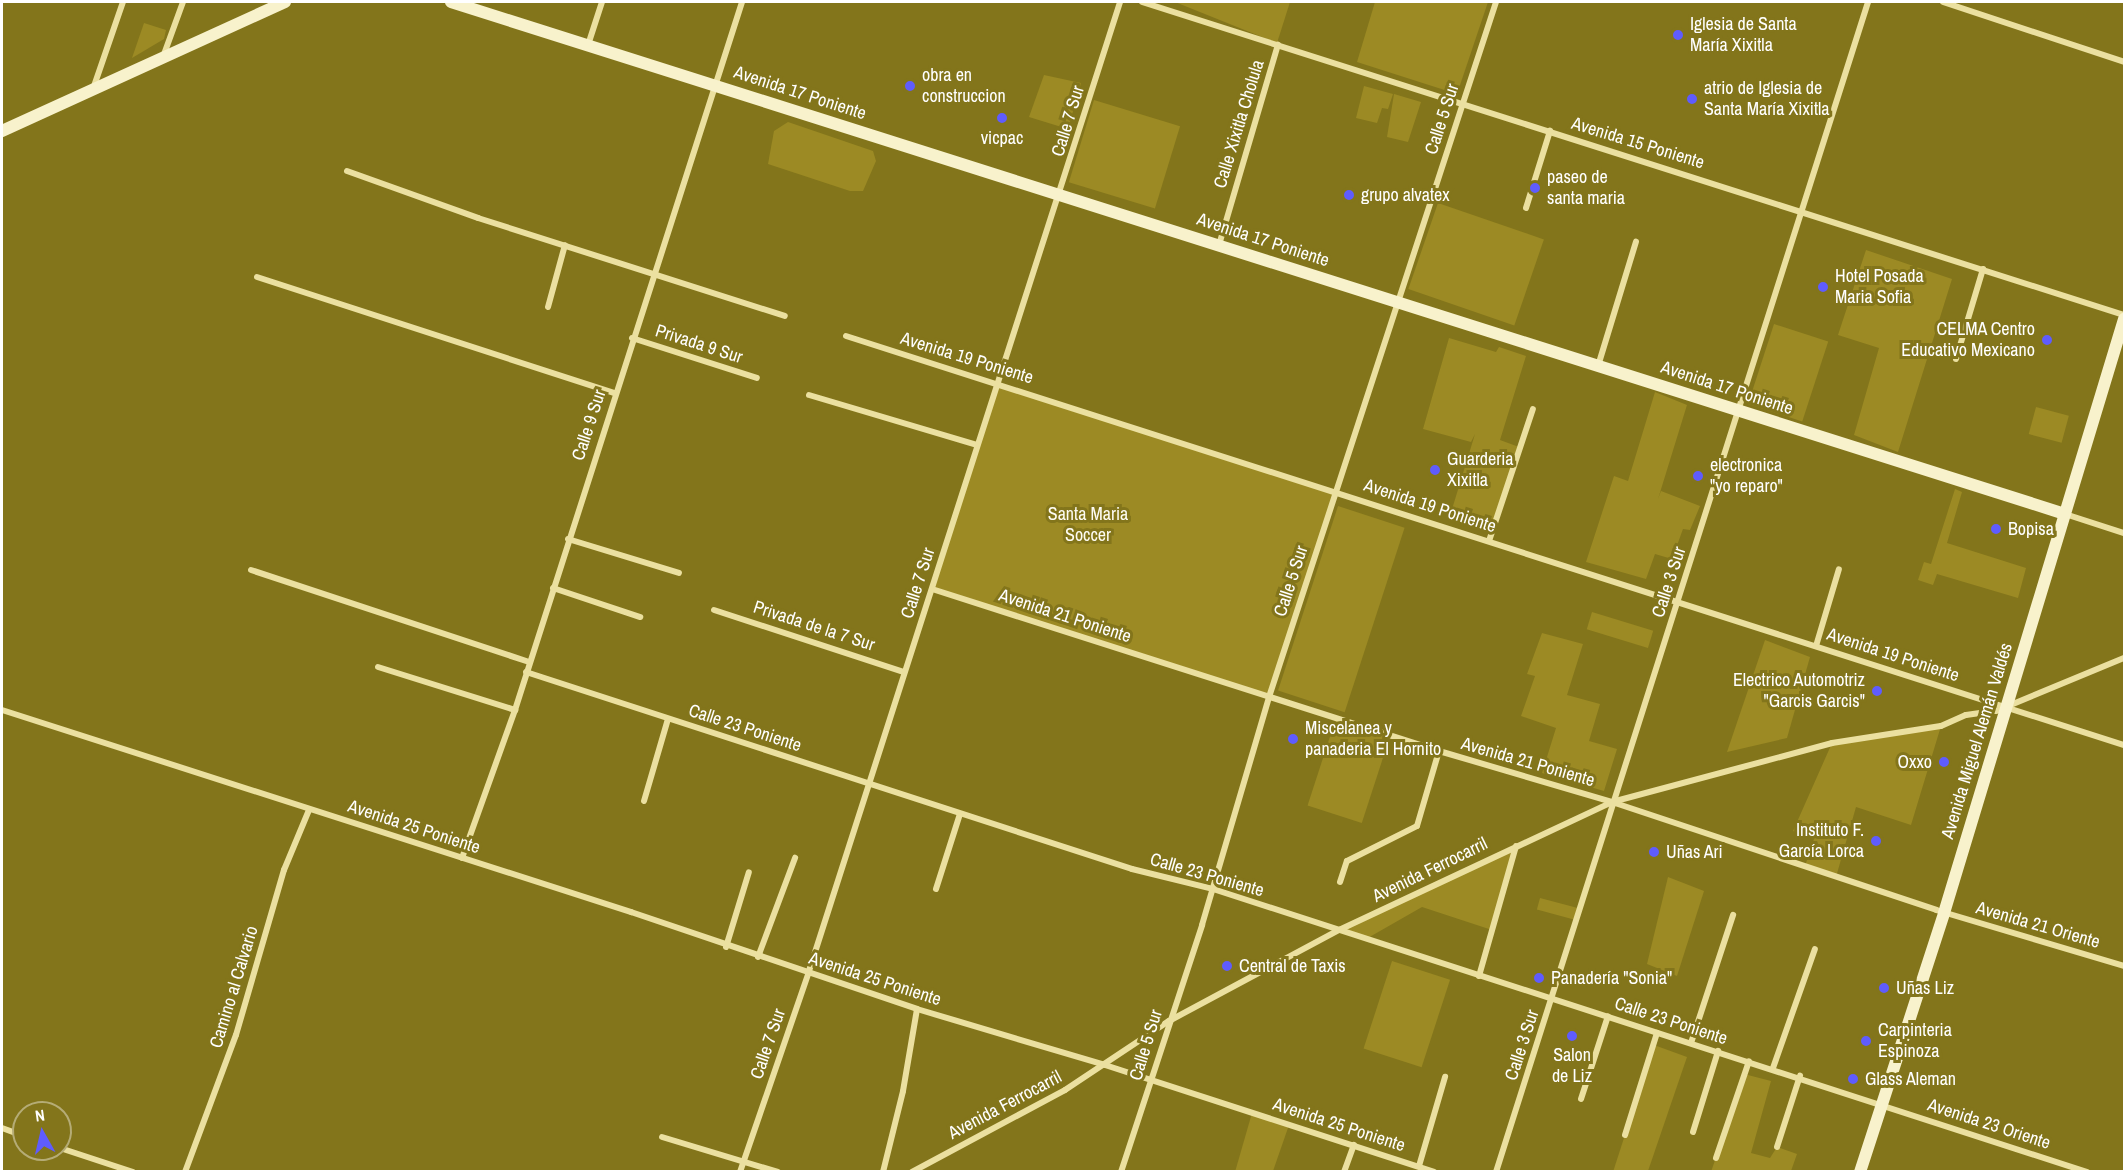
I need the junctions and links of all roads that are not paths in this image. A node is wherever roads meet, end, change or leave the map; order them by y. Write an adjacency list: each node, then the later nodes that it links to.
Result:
1 (123, 2): 17 (street)
2 (183, 2): 14 (street)
3 (285, 2): 14 (main road)
4 (454, 2): 12 (main road, Avenida 17 Poniente)
5 (602, 2): 12 (street)
6 (742, 2): 16 (street, Calle 9 Sur)
7 (1120, 2): 22 (street, Calle 7 Sur)
8 (1142, 2): 13 (street, Avenida 15 Poniente)
9 (1496, 2): 18 (street, Calle 5 Sur)
10 (1868, 2): 24 (street, Calle 3 Sur)
11 (1943, 2): 15 (street)
12 (588, 45): 16 (main road, Avenida 17 Poniente)
13 (1278, 45): 18 (street, Avenida 15 Poniente); 27 (street, Calle Xixitla Cholula)
14 (163, 57): 17 (main road)
15 (2124, 62)
16 (716, 85): 22 (main road, Avenida 17 Poniente); 29 (street, Calle 9 Sur)
17 (93, 90): 19 (main road)
18 (1463, 103): 20 (street, Avenida 15 Poniente); 31 (street, Calle 5 Sur)
19 (2, 131)
20 (1550, 131): 23 (street); 24 (street, Avenida 15 Poniente)
21 (347, 171): 26 (street)
22 (1061, 195): 27 (main road, Avenida 17 Poniente); 40 (street, Calle 7 Sur)
23 (1526, 208)
24 (1802, 210): 28 (street, Avenida 15 Poniente); 44 (street, Calle 3 Sur)
25 (1635, 242): 38 (street)
26 (566, 245): 29 (street); 32 (street)
27 (1219, 245): 31 (main road, Avenida 17 Poniente)
28 (1983, 269): 34 (street, Avenida 15 Poniente); 37 (street)
29 (653, 273): 33 (street); 36 (street, Calle 9 Sur)
30 (257, 277): 41 (street)
31 (1400, 303): 38 (main road, Avenida 17 Poniente); 46 (street, Calle 5 Sur)
32 (548, 307)
33 (785, 316)
34 (2124, 317): 47 (main road, Avenida Miguel Alemán Valdés)
35 (846, 336): 40 (street, Avenida 19 Poniente)
36 (632, 338): 39 (street, Privada 9 Sur); 41 (street, Calle 9 Sur)
37 (1956, 359)
38 (1598, 366): 44 (main road, Avenida 17 Poniente)
39 (757, 378)
40 (998, 382): 45 (street, Calle 7 Sur); 46 (street, Avenida 19 Poniente)
41 (615, 393): 49 (street, Calle 9 Sur)
42 (808, 395): 45 (street)
43 (1533, 409): 50 (street)
44 (1740, 411): 47 (main road, Avenida 17 Poniente); 56 (street, Calle 3 Sur)
45 (977, 445): 55 (street, Calle 7 Sur)
46 (1336, 491): 50 (street, Avenida 19 Poniente); 65 (street, Calle 5 Sur)
47 (2065, 514): 48 (street); 66 (main road, Avenida Miguel Alemán Valdés)
48 (2124, 533)
49 (568, 539): 53 (street); 54 (street, Calle 9 Sur)
50 (1489, 541): 56 (street, Avenida 19 Poniente)
51 (1839, 569): 59 (street)
52 (251, 570): 61 (street)
53 (679, 573)
54 (553, 588): 58 (street); 61 (street, Calle 9 Sur)
55 (932, 589): 64 (street, Calle 7 Sur); 65 (street, Avenida 21 Poniente)
56 (1679, 602): 59 (street, Avenida 19 Poniente); 74 (street, Calle 3 Sur)
57 (714, 610): 64 (street, Privada de la 7 Sur)
58 (640, 617)
59 (1816, 646): 66 (street, Avenida 19 Poniente)
60 (2124, 658): 66 (street, Avenida Ferrocarril)
61 (529, 662): 63 (street, Calle 9 Sur)
62 (378, 667): 68 (street)
63 (526, 672): 68 (street, Calle 9 Sur); 69 (street, Calle 23 Poniente)
64 (904, 672): 72 (street, Calle 7 Sur)
65 (1269, 697): 71 (street, Avenida 21 Poniente); 83 (street, Calle 5 Sur)
66 (2005, 707): 70 (street, Avenida 19 Poniente); 74 (street, Avenida Ferrocarril); 84 (main road, Avenida Miguel Alemán Valdés)
67 (2, 710): 75 (street, Avenida 25 Poniente)
68 (515, 710): 78 (street, Calle 9 Sur)
69 (668, 719): 72 (street, Calle 23 Poniente); 73 (street)
70 (2124, 745)
71 (1439, 751): 74 (street, Avenida 21 Poniente); 81 (street)
72 (869, 784): 76 (street, Calle 23 Poniente); 91 (street, Calle 7 Sur)
73 (644, 801)
74 (1612, 802): 77 (street, Avenida Ferrocarril); 84 (street, Avenida 21 Poniente); 93 (street, Calle 3 Sur)
75 (309, 810): 78 (street, Avenida 25 Poniente); 118 (street, Camino al Calvario)
76 (960, 814): 82 (street); 83 (street, Calle 23 Poniente)
77 (1516, 846): 86 (street, Avenida Ferrocarril); 92 (street)
78 (462, 858): 87 (street, Avenida 25 Poniente)
79 (795, 858): 89 (street)
80 (749, 872): 87 (street)
81 (1340, 882)
82 (936, 889)
83 (1213, 889): 86 (street, Calle 23 Poniente); 96 (street, Calle 5 Sur)
84 (1944, 913): 90 (street, Avenida 21 Oriente); 107 (main road, Avenida Miguel Alemán Valdés)
85 (1733, 915): 98 (street)
86 (1339, 930): 92 (street, Calle 23 Poniente); 96 (street, Avenida Ferrocarril)
87 (726, 946): 89 (street, Avenida 25 Poniente)
88 (1815, 949): 102 (street)
89 (758, 957): 91 (street, Avenida 25 Poniente)
90 (2124, 966)
91 (808, 974): 94 (street, Avenida 25 Poniente); 115 (street, Calle 7 Sur)
92 (1479, 976): 93 (street, Calle 23 Poniente)
93 (1553, 999): 95 (street, Calle 23 Poniente); 126 (street, Calle 3 Sur)
94 (917, 1009): 101 (street, Avenida 25 Poniente); 121 (street)
95 (1608, 1016): 97 (street, Calle 23 Poniente); 106 (street)
96 (1169, 1021): 101 (street, Avenida Ferrocarril); 105 (street, Calle 5 Sur)
97 (1658, 1032): 98 (street, Calle 23 Poniente); 109 (street)
98 (1691, 1043): 99 (street, Calle 23 Poniente)
99 (1718, 1051): 100 (street, Calle 23 Poniente); 108 (street)
100 (1749, 1061): 102 (street, Calle 23 Poniente); 114 (street)
101 (1105, 1065): 105 (street, Avenida 25 Poniente); 122 (street, Avenida Ferrocarril)
102 (1773, 1068): 103 (street, Calle 23 Poniente)
103 (1800, 1076): 107 (street, Calle 23 Poniente); 112 (street)
104 (1445, 1077): 116 (street)
105 (1151, 1082): 111 (street, Avenida 25 Poniente); 123 (street, Calle 5 Sur)
106 (1581, 1099)
107 (1881, 1104): 127 (main road, Avenida Miguel Alemán Valdés); 128 (street, Avenida 23 Oriente)
108 (1693, 1132)
109 (1625, 1136)
110 (662, 1137): 115 (street)
111 (1354, 1145): 116 (street, Avenida 25 Poniente); 124 (street)
112 (1777, 1147)
113 (72, 1152): 117 (street)
114 (1716, 1158)
115 (743, 1161): 119 (street, Calle 7 Sur); 120 (street)
116 (1419, 1166): 125 (street, Avenida 25 Poniente)
117 (133, 1172)
118 (185, 1172)
119 (740, 1172)
120 (777, 1172)
121 (883, 1172)
122 (912, 1172)
123 (1121, 1172)
124 (1344, 1172)
125 (1434, 1172)
126 (1496, 1172)
127 (1860, 1172)
128 (2087, 1172)

